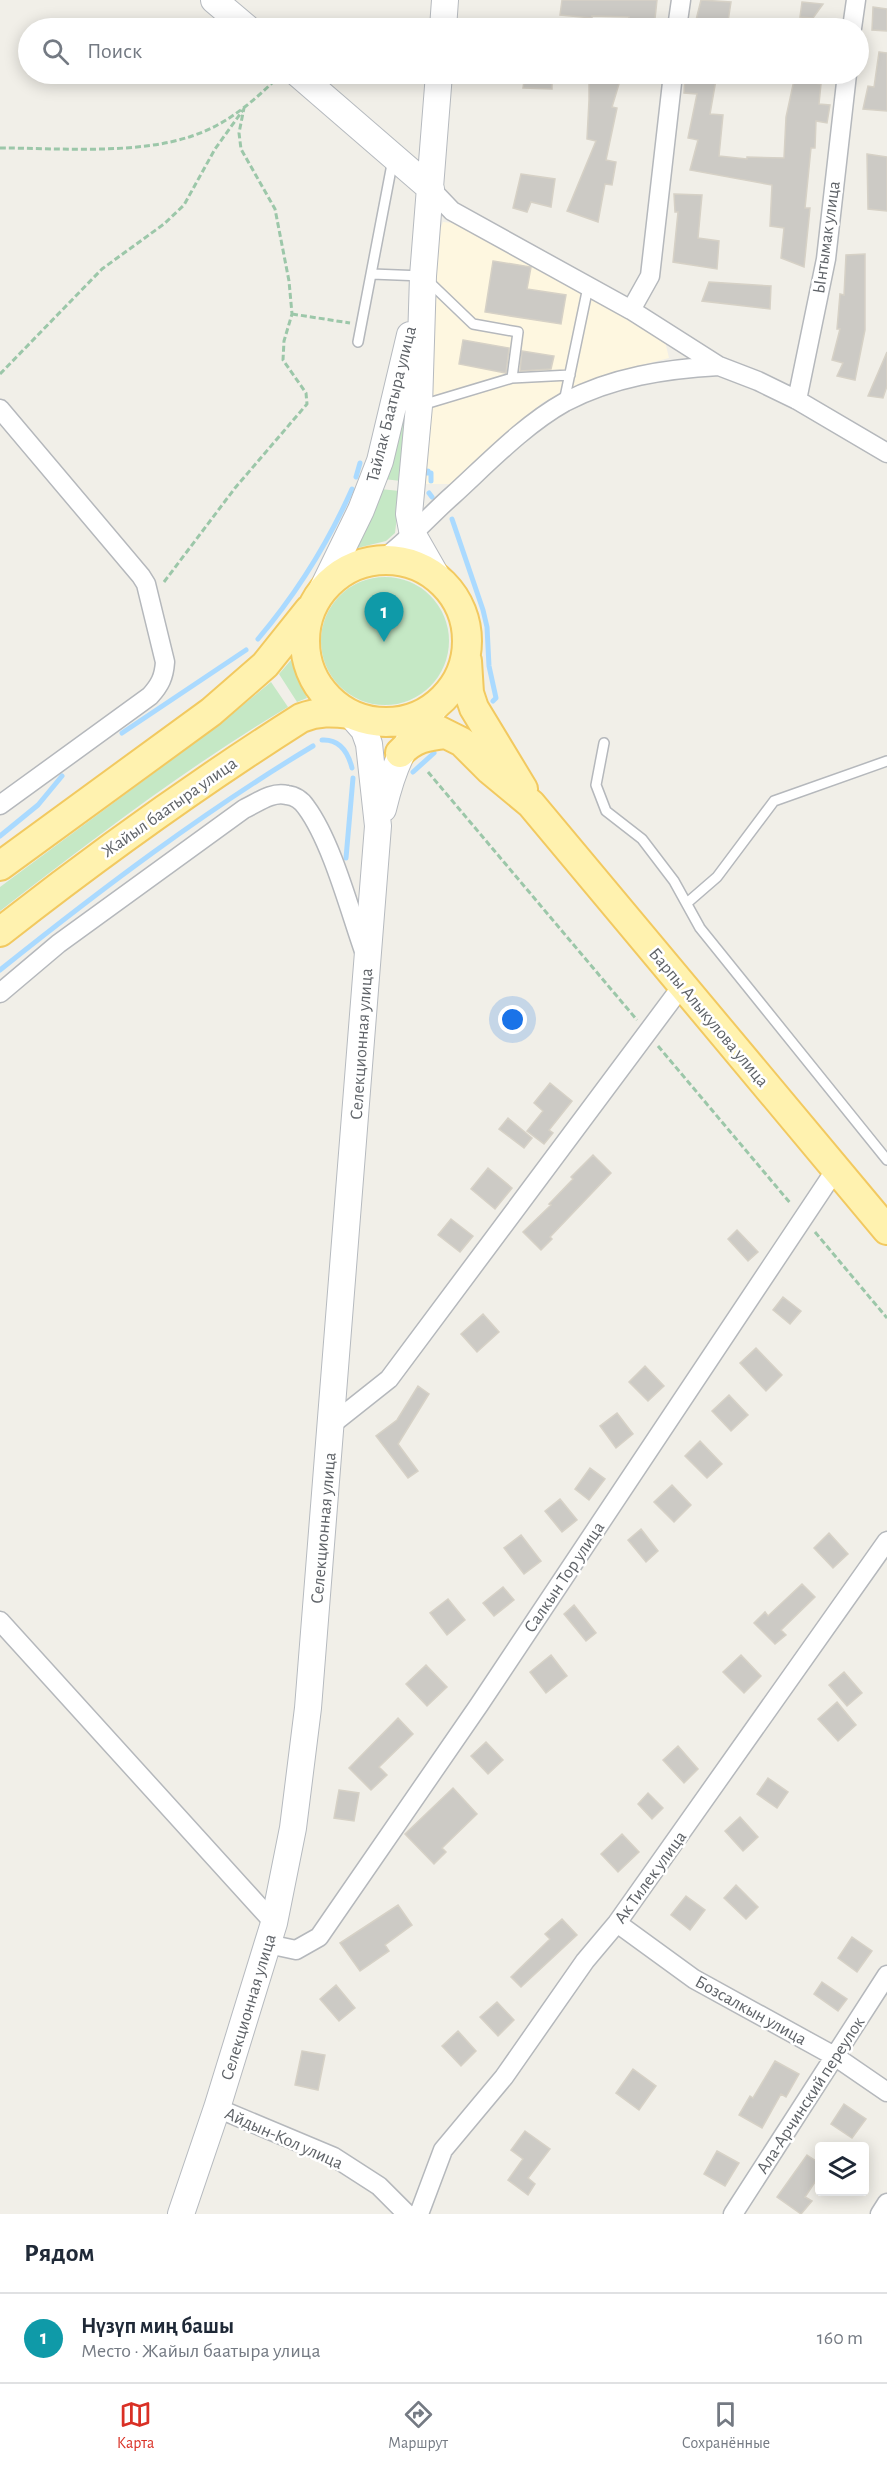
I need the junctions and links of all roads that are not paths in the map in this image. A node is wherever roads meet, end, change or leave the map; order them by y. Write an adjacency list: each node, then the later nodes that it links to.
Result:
1 (214, 0): 5 (street)
2 (445, 0): 6 (street)
3 (681, 0): 7 (street)
4 (856, 0): 8 (street)
5 (235, 18)
6 (443, 18)
7 (678, 18)
8 (853, 18)
9 (310, 84): 13 (street)
10 (438, 84): 14 (street, Тайлак Баатыра улица)
11 (671, 84): 18 (street)
12 (846, 84): 23 (street, Ынтымак улица)
13 (393, 156): 14 (street); 15 (lane)
14 (431, 189): 16 (street, Тайлак Баатыра улица); 17 (street)
15 (372, 274): 16 (lane); 19 (lane)
16 (423, 276): 22 (lane); 25 (street, Тайлак Баатыра улица); 31 (street, Тайлак Баатыра улица)
17 (588, 287): 18 (street); 21 (lane)
18 (631, 310): 20 (street)
19 (358, 342)
20 (719, 366): 23 (street); 24 (street)
21 (570, 375): 22 (lane); 24 (lane)
22 (512, 378): 25 (lane)
23 (797, 400): 27 (street)
24 (564, 403): 28 (street)
25 (419, 406): 28 (street, Тайлак Баатыра улица)
26 (0, 409): 40 (street)
27 (887, 453)
28 (413, 535): 29 (street); 30 (street, Тайлак Баатыра улица)
29 (383, 559): 30 (main road); 31 (main road)
30 (438, 577): 32 (main road)
31 (316, 600): 33 (main road); 42 (main road)
32 (467, 656): 34 (main road); 39 (main road, Барпы Алыкулова улица)
33 (350, 714): 34 (main road); 41 (street, Селекционная улица); 44 (main road, Жайыл баатыра улица)
34 (418, 717): 35 (main road, Барпы Алыкулова улица); 37 (street, Селекционная улица)
35 (448, 733): 37 (main road); 39 (main road, Барпы Алыкулова улица)
36 (604, 743): 43 (lane)
37 (400, 753): 41 (street, Селекционная улица)
38 (887, 761): 43 (lane)
39 (531, 804): 46 (main road, Барпы Алыкулова улица)
40 (0, 805)
41 (378, 826): 45 (street, Селекционная улица)
42 (0, 866)
43 (687, 903): 48 (lane)
44 (0, 932)
45 (368, 962): 47 (street); 51 (street, Селекционная улица)
46 (682, 986): 49 (main road, Барпы Алыкулова улица); 51 (street)
47 (0, 993)
48 (887, 1160)
49 (836, 1169): 50 (main road, Барпы Алыкулова улица); 55 (street, Салкын Тор улица)
50 (887, 1230)
51 (331, 1425): 55 (street, Селекционная улица)
52 (887, 1541): 54 (street, Ак Тилек улица)
53 (0, 1621): 55 (street)
54 (617, 1923): 57 (street, Бозсалкын улица); 63 (street, Ак Тилек улица)
55 (271, 1933): 59 (street, Селекционная улица)
56 (887, 1976): 57 (street, Ала-Арчинский переулок)
57 (836, 2056): 58 (street, Бозсалкын улица); 64 (street, Ала-Арчинский переулок)
58 (887, 2092)
59 (217, 2108): 61 (street, Селекционная улица); 62 (street, Айдын-Кол улица)
60 (887, 2203): 65 (street)
61 (181, 2214)
62 (407, 2214)
63 (419, 2214)
64 (733, 2214)
65 (880, 2214)

